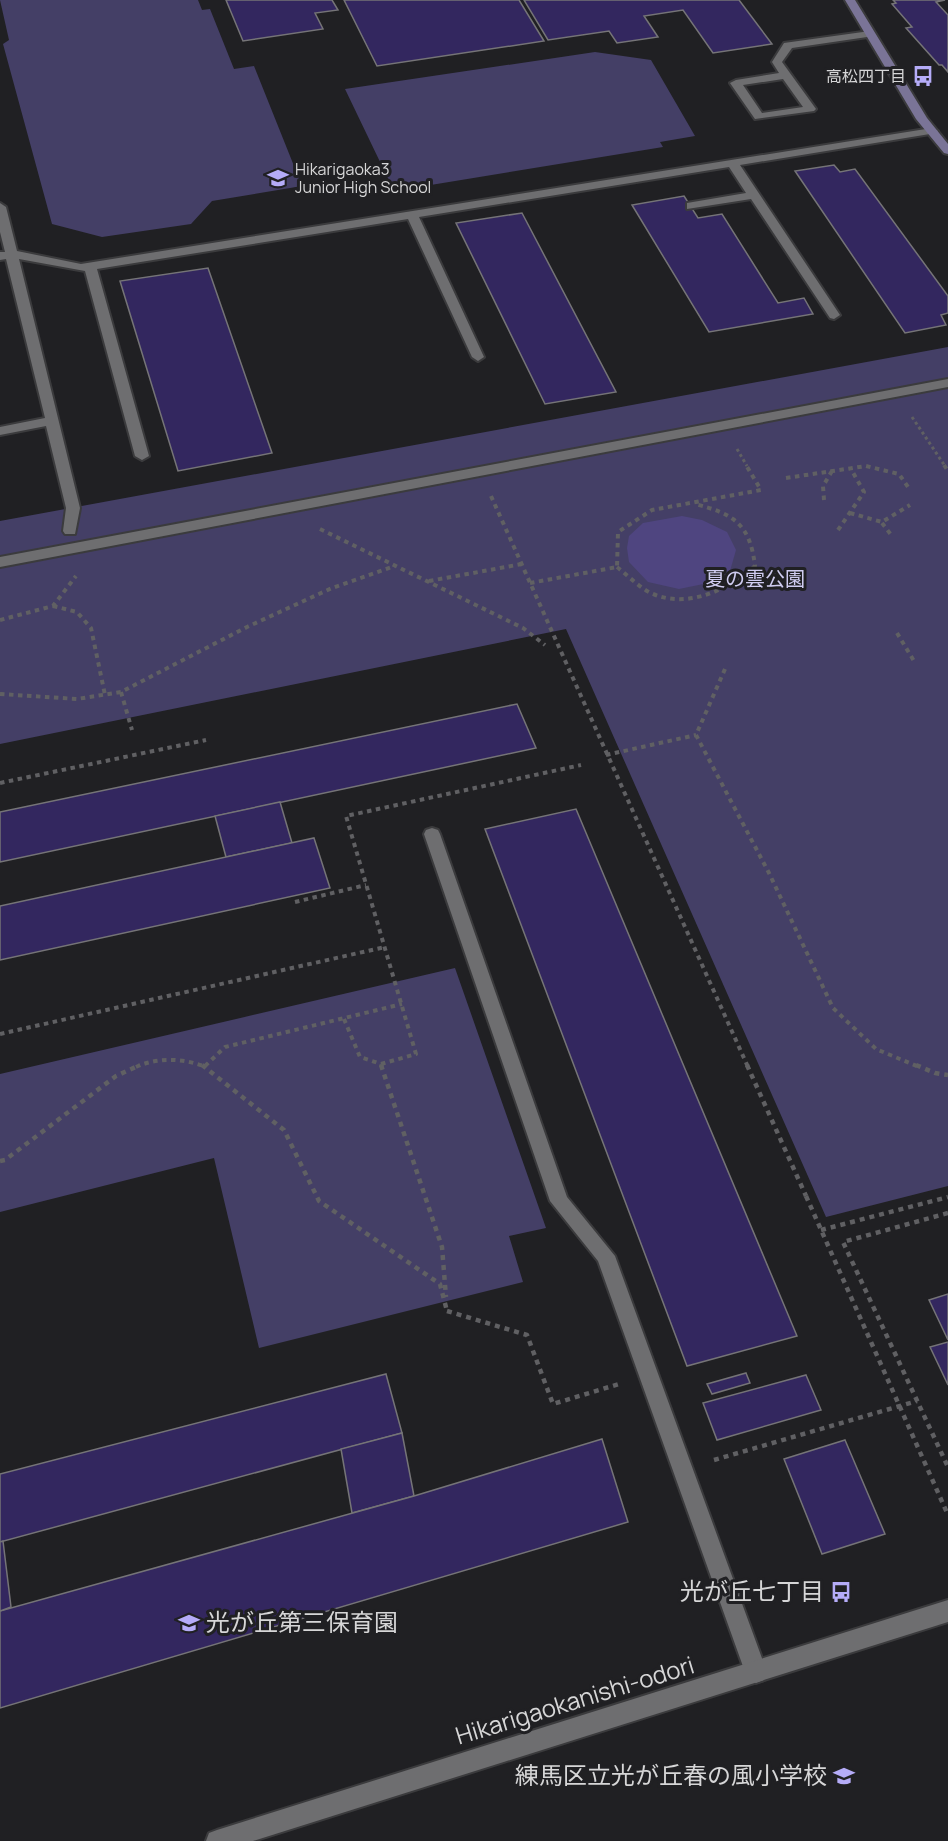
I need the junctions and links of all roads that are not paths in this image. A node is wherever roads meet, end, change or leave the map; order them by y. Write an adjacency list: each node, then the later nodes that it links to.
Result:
1 (850, 0): 2 (main road)
2 (870, 34): 3 (street); 4 (main road)
3 (787, 75): 3 (street)
4 (932, 131): 5 (main road); 6 (street)
5 (948, 151)
6 (734, 164): 7 (street); 10 (street)
7 (755, 195): 8 (street); 13 (street)
8 (691, 206)
9 (0, 207): 11 (street)
10 (412, 215): 12 (street); 14 (street)
11 (6, 255): 12 (street); 16 (street)
12 (90, 267): 18 (street)
13 (834, 315)
14 (478, 357)
15 (948, 383): 20 (street)
16 (51, 421): 17 (street); 19 (street)
17 (0, 431)
18 (142, 456)
19 (70, 531)
20 (0, 562)
21 (432, 834): 23 (street)
22 (948, 1611): 23 (street, Hikarigaokanishi-odori)
23 (756, 1672): 24 (street, Hikarigaokanishi-odori)
24 (217, 1841)

